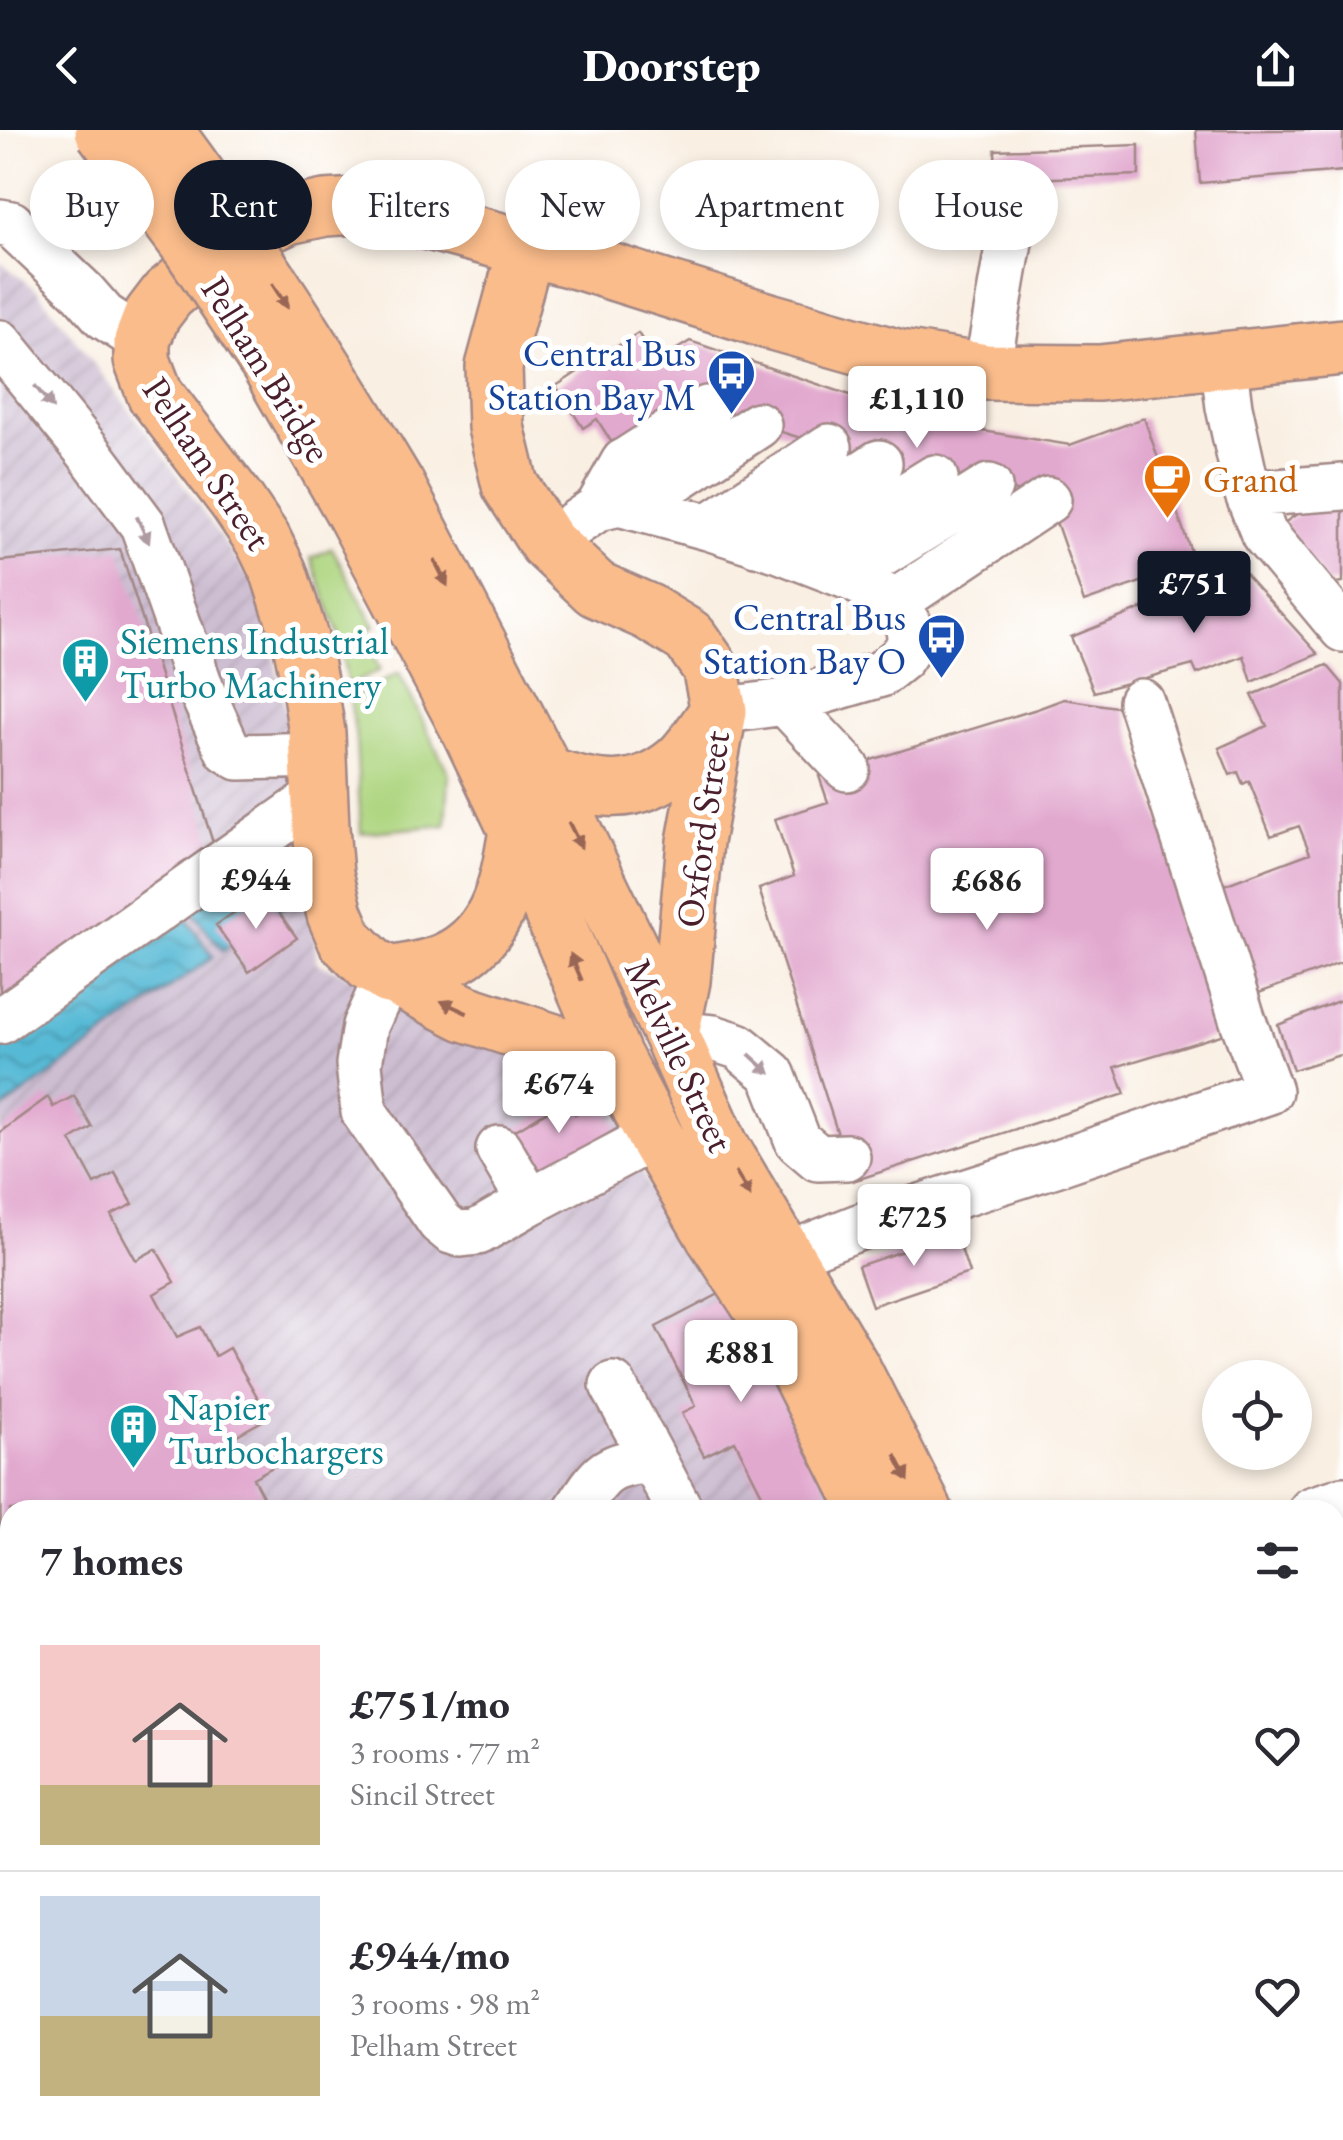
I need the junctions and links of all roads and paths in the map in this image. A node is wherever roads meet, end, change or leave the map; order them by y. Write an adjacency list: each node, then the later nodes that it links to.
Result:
1 (102, 130): 16 (main road, Pelham Bridge, bridge)
2 (164, 130): 16 (main road, Pelham Bridge, one-way to 16, bridge)
3 (4, 231): 8 (street)
4 (505, 242): 8 (main road)
5 (525, 250): 17 (main road)
6 (534, 250): 12 (main road)
7 (1008, 250): 12 (street)
8 (142, 341): 25 (main road, Pelham Street)
9 (0, 343): 25 (street, one-way to 25)
10 (1343, 347): 11 (main road)
11 (1222, 360): 12 (main road); 15 (street)
12 (985, 372)
13 (872, 457): 18 (street); 18 (street); 18 (street); 18 (street); 18 (street)
14 (1343, 487): 15 (street)
15 (1248, 494): 19 (street)
16 (376, 500): 24 (main road, Melville Street, one-way to 24); 26 (main road, Melville Street)
17 (547, 542): 18 (street); 22 (main road)
18 (744, 543): 20 (street)
19 (1343, 629)
20 (785, 702): 22 (street); 23 (street)
21 (1142, 702): 35 (street)
22 (719, 710): 24 (main road, Oxford Street); 29 (main road, Oxford Street)
23 (847, 768)
24 (546, 774): 29 (main road, Melville Street, one-way to 29)
25 (319, 775): 27 (main road, Pelham Street); 28 (street)
26 (517, 830): 27 (main road); 30 (main road, Melville Street, one-way to 26)
27 (388, 976): 30 (main road, Pelham Street, one-way to 27); 34 (street)
28 (0, 1020)
29 (670, 1034): 33 (street, one-way to 33); 35 (main road, Melville Street, one-way to 35)
30 (614, 1057): 31 (main road, Melville Street)
31 (655, 1136): 34 (street); 40 (main road, Melville Street)
32 (498, 1148): 34 (street)
33 (847, 1157)
34 (530, 1202)
35 (786, 1256): 41 (main road, Melville Street, one-way to 41)
36 (613, 1385): 37 (street)
37 (653, 1460): 38 (street); 39 (street)
38 (583, 1500)
39 (675, 1500)
40 (863, 1500)
41 (919, 1500)

